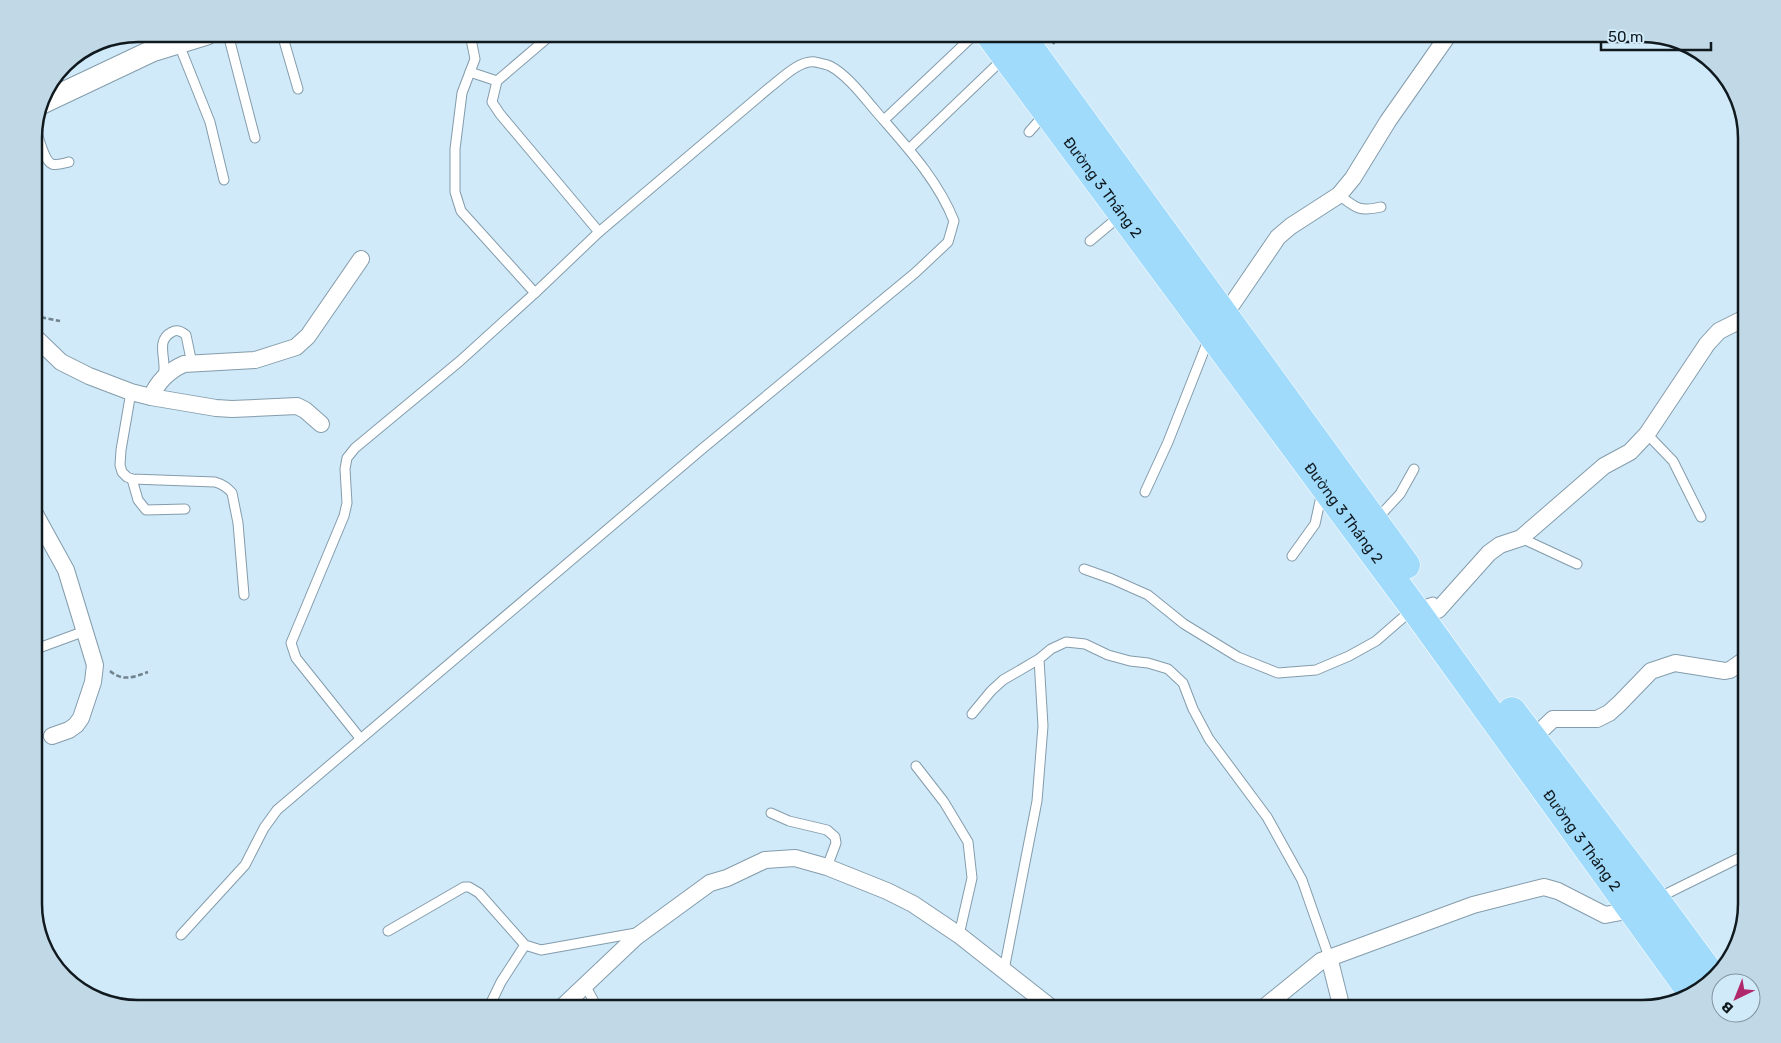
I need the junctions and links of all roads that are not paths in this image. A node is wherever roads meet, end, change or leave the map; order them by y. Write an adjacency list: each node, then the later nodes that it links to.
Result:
1 (966, 42): 15 (lane)
2 (1443, 42): 22 (street)
3 (175, 43): 13 (street)
4 (178, 43): 21 (lane)
5 (230, 43): 17 (lane)
6 (285, 43): 12 (lane)
7 (472, 43): 10 (lane)
8 (542, 43): 11 (lane)
9 (1013, 45): 14 (highway, Đường 3 Tháng 2); 18 (lane); 30 (highway, Đường 3 Tháng 2)
10 (470, 72): 11 (lane); 28 (lane)
11 (497, 81): 25 (lane)
12 (298, 89)
13 (51, 99)
14 (1047, 111): 16 (lane); 24 (highway, Đường 3 Tháng 2)
15 (884, 120): 18 (lane); 25 (lane)
16 (1029, 132)
17 (256, 138)
18 (909, 149): 58 (lane)
19 (43, 150): 20 (lane)
20 (69, 162)
21 (224, 180)
22 (1339, 195): 23 (lane); 30 (street)
23 (1381, 207)
24 (1123, 214): 26 (lane); 30 (highway, Đường 3 Tháng 2)
25 (599, 232): 28 (lane)
26 (1090, 242)
27 (361, 259): 32 (street)
28 (535, 293): 58 (lane)
29 (1738, 322): 37 (street)
30 (1218, 325): 40 (highway, Đường 3 Tháng 2); 41 (lane); 44 (highway, Đường 3 Tháng 2)
31 (43, 345): 34 (street)
32 (192, 364): 33 (street); 33 (lane)
33 (162, 378): 35 (street)
34 (131, 392): 35 (street); 39 (lane)
35 (151, 397): 36 (street)
36 (321, 424)
37 (1647, 434): 43 (lane); 46 (street)
38 (1414, 469): 44 (lane)
39 (132, 478): 42 (lane); 50 (lane)
40 (1324, 487): 47 (lane); 51 (highway, Đường 3 Tháng 2)
41 (1145, 492)
42 (185, 509)
43 (1701, 517)
44 (1374, 522): 51 (highway, Đường 3 Tháng 2)
45 (43, 528): 52 (street)
46 (1521, 538): 48 (lane); 51 (street)
47 (1292, 556)
48 (1577, 564)
49 (1084, 568): 51 (lane)
50 (244, 595)
51 (1428, 607): 59 (highway, Đường 3 Tháng 2); 64 (highway, Đường 3 Tháng 2)
52 (85, 631): 53 (lane); 57 (street)
53 (43, 647)
54 (1040, 659): 56 (lane); 70 (lane); 71 (lane)
55 (1738, 664): 59 (street)
56 (972, 714)
57 (52, 736)
58 (360, 738): 67 (lane)
59 (1532, 739): 64 (highway, Đường 3 Tháng 2)
60 (916, 766): 68 (lane)
61 (771, 813): 63 (lane)
62 (1738, 858): 64 (lane)
63 (827, 867): 66 (street); 68 (street)
64 (1644, 905): 70 (street); 72 (highway, Đường 3 Tháng 2); 74 (highway, Đường 3 Tháng 2)
65 (388, 931): 69 (lane)
66 (641, 932): 69 (lane); 73 (street)
67 (181, 935)
68 (959, 935): 71 (street)
69 (525, 945): 75 (lane)
70 (1329, 957): 79 (street); 80 (street)
71 (1004, 970): 78 (street)
72 (1709, 973)
73 (585, 985): 76 (street); 77 (lane)
74 (1690, 988)
75 (492, 1000)
76 (569, 1000)
77 (593, 1000)
78 (1042, 1000)
79 (1273, 1000)
80 (1340, 1000)

